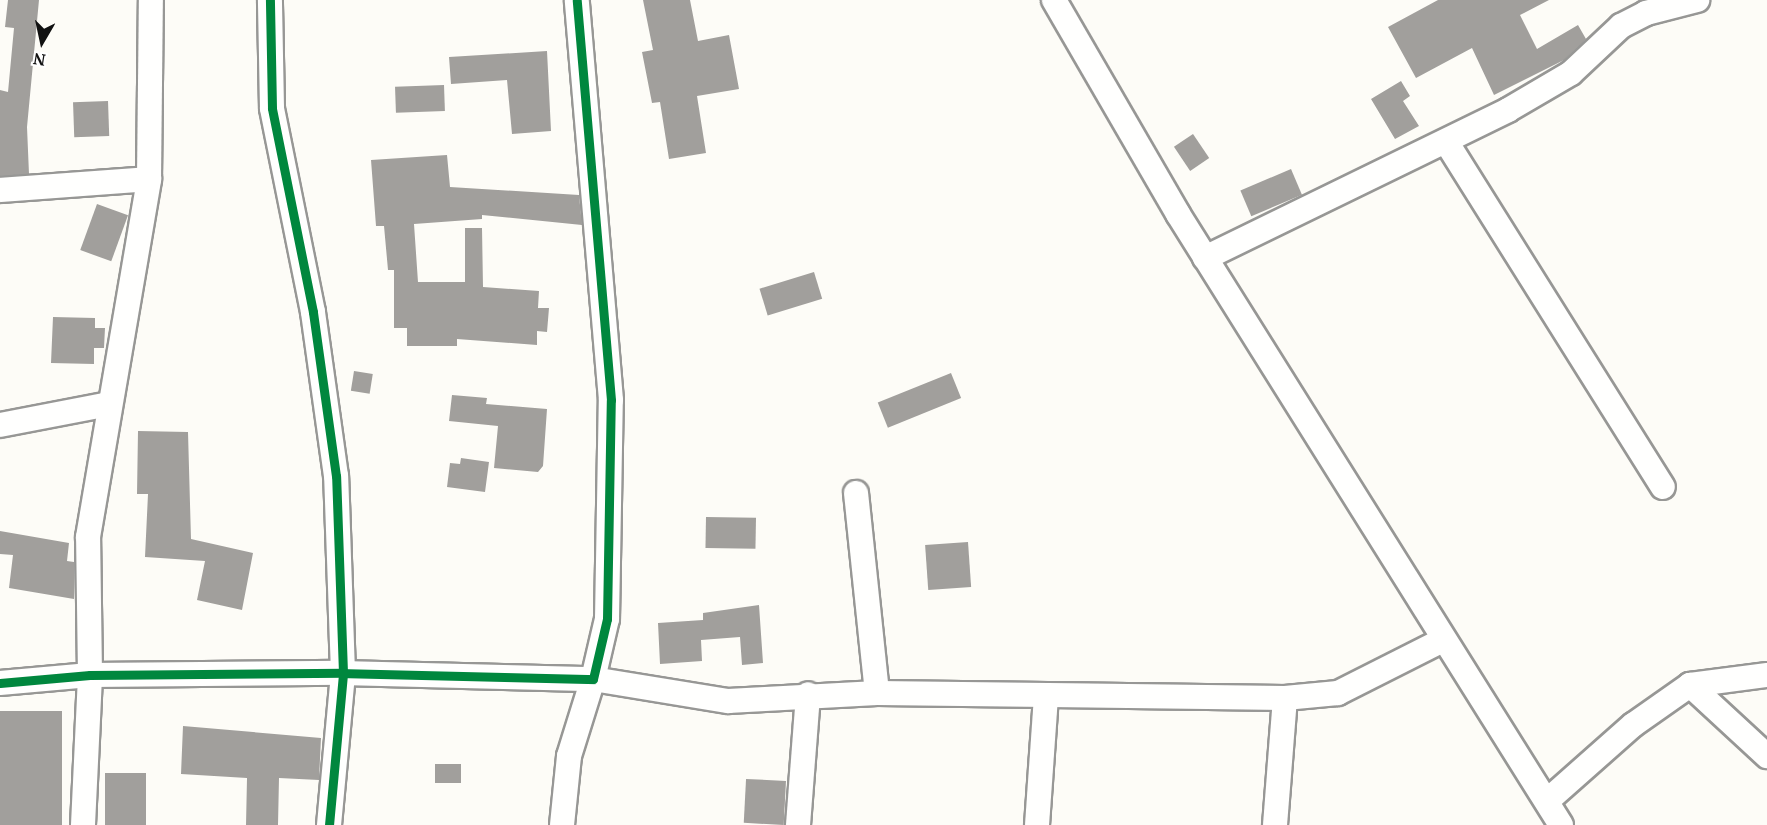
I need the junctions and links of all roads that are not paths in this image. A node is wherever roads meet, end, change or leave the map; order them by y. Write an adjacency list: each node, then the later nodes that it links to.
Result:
1 (151, 0): 7 (street)
2 (270, 0): 15 (street)
3 (577, 0): 18 (street)
4 (1054, 0): 9 (street)
5 (1697, 0): 6 (street)
6 (1447, 142): 9 (street); 12 (street)
7 (149, 179): 8 (street); 10 (street)
8 (0, 190)
9 (1204, 258): 14 (street)
10 (108, 404): 11 (street); 16 (street)
11 (0, 425)
12 (1663, 488)
13 (856, 494): 21 (street)
14 (1443, 640): 24 (street); 26 (street)
15 (343, 673): 16 (street); 18 (street); 28 (street)
16 (90, 675): 19 (street); 27 (street)
17 (1767, 675): 20 (street)
18 (593, 679): 22 (street); 29 (street)
19 (0, 683)
20 (1690, 685): 25 (street); 26 (street)
21 (877, 693): 22 (street); 23 (street)
22 (807, 694): 30 (street)
23 (1046, 695): 24 (street); 31 (street)
24 (1285, 698): 32 (street)
25 (1767, 756)
26 (1547, 801): 33 (street)
27 (83, 825)
28 (329, 825)
29 (562, 825)
30 (798, 825)
31 (1037, 825)
32 (1275, 825)
33 (1561, 825)

